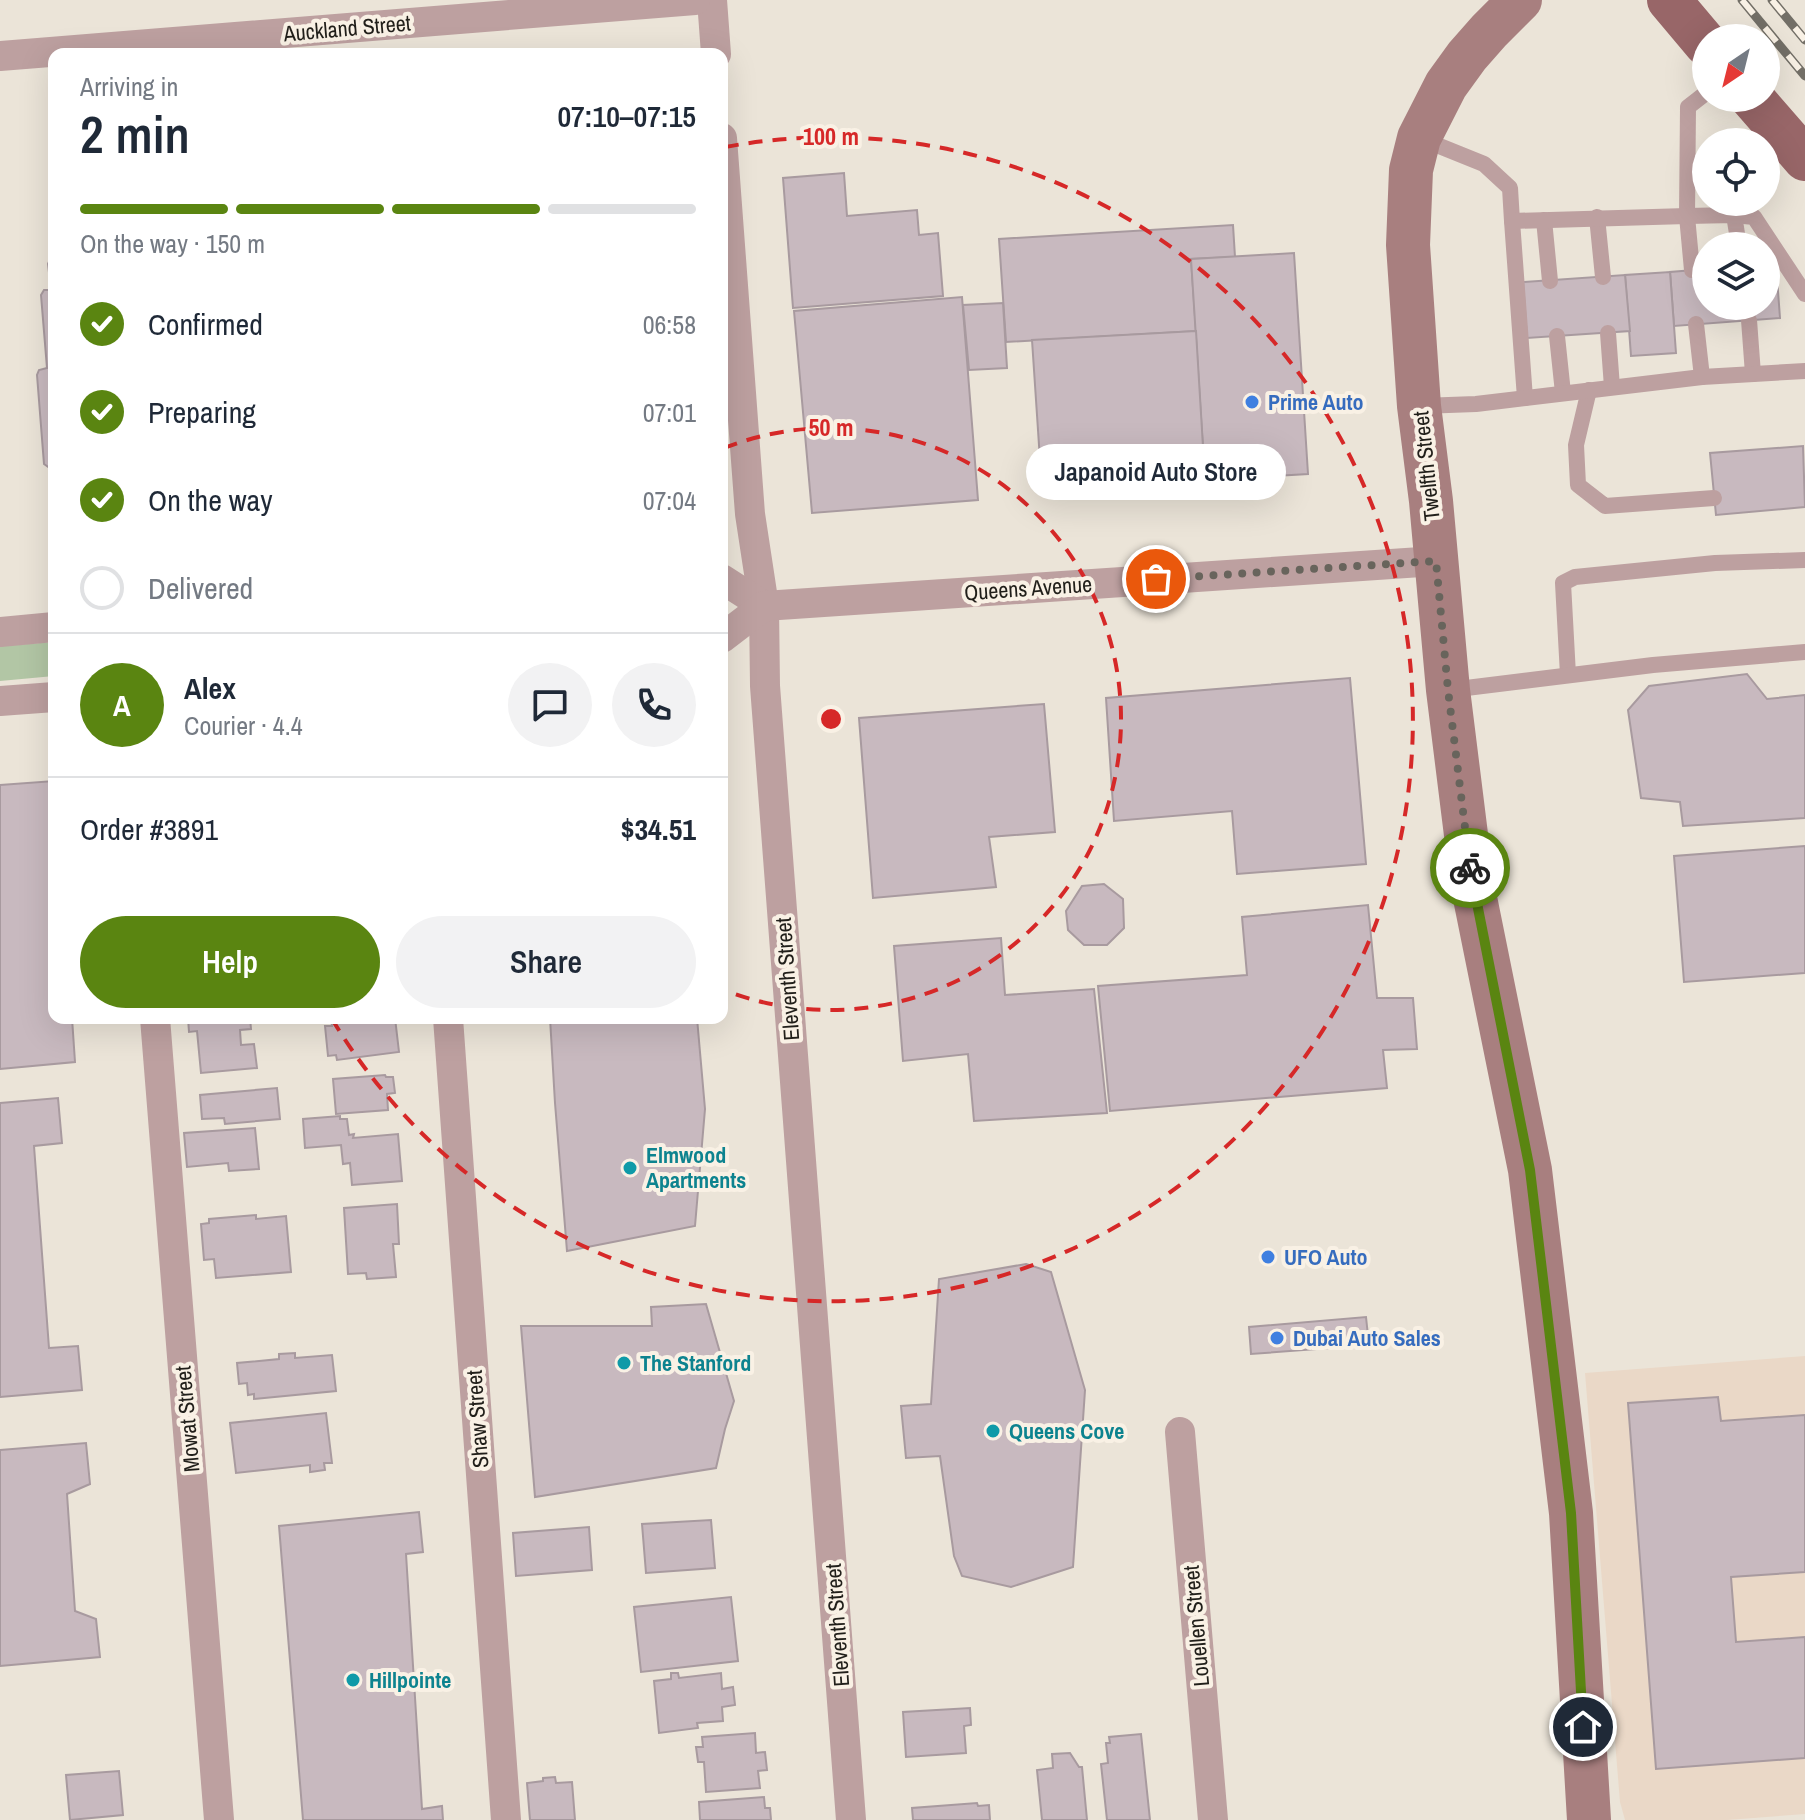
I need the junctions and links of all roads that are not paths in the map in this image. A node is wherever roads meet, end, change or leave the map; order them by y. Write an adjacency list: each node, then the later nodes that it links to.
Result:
1 (695, 0): 6 (street, Auckland Street)
2 (712, 0): 7 (street)
3 (1520, 0): 12 (street, Twelfth Street)
4 (1669, 0): 5 (main road)
5 (1692, 27)
6 (99, 48)
7 (716, 48)
8 (48, 52): 9 (street, Auckland Street)
9 (0, 56)
10 (1692, 104): 14 (lane)
11 (1764, 112): 13 (main road)
12 (1419, 138): 20 (lane); 36 (street, Twelfth Street)
13 (1805, 159)
14 (1687, 216): 15 (lane); 17 (lane); 21 (lane)
15 (1692, 216)
16 (1744, 216): 24 (lane)
17 (1597, 217): 19 (lane); 22 (lane)
18 (728, 219): 41 (street, Eleventh Street)
19 (1544, 220): 20 (lane); 23 (lane)
20 (1512, 221): 35 (lane)
21 (1692, 270)
22 (1603, 277)
23 (1550, 281)
24 (1805, 294)
25 (1749, 320): 30 (lane)
26 (1696, 324): 31 (lane)
27 (1608, 333): 32 (lane)
28 (1557, 336): 34 (lane)
29 (1805, 371): 30 (lane)
30 (1753, 374): 31 (lane)
31 (1702, 377): 32 (lane)
32 (1612, 387): 33 (lane)
33 (1589, 390): 34 (lane); 37 (lane)
34 (1563, 393): 35 (lane)
35 (1525, 398): 36 (lane)
36 (1419, 406): 39 (street, Twelfth Street)
37 (1714, 498)
38 (1805, 560): 46 (lane)
39 (1436, 561): 41 (street, Queens Avenue); 47 (street, Twelfth Street)
40 (728, 583): 41 (street)
41 (764, 606): 44 (street); 55 (street, Eleventh Street)
42 (48, 628): 43 (street)
43 (0, 632)
44 (728, 633)
45 (1805, 652): 46 (lane)
46 (1568, 675): 47 (lane)
47 (1448, 690): 57 (street, Twelfth Street)
48 (48, 697): 49 (street)
49 (0, 701)
50 (155, 1024): 53 (street, Mowat Street)
51 (448, 1024): 54 (street, Shaw Street)
52 (1180, 1432): 56 (street, Louellen Street)
53 (219, 1820)
54 (506, 1820)
55 (851, 1820)
56 (1213, 1820)
57 (1589, 1820)

